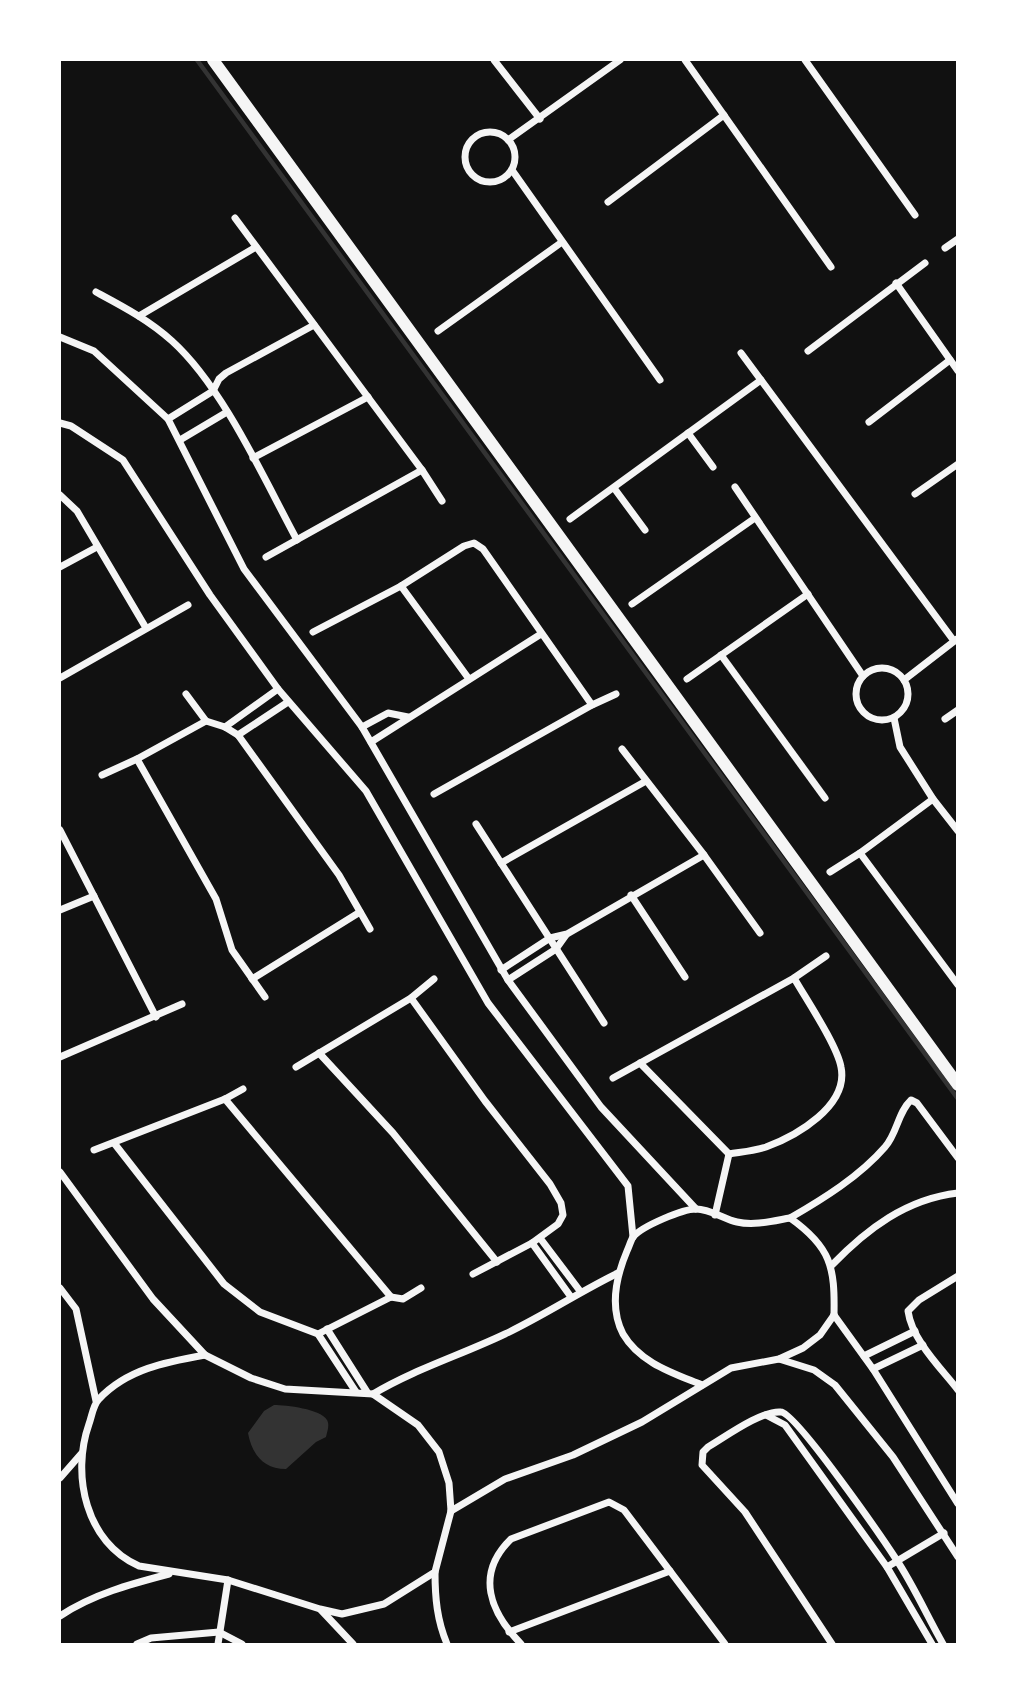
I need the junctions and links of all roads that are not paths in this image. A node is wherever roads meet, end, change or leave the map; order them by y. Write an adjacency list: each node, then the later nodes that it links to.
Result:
1 (213, 60): 124 (main road)
2 (494, 60): 7 (street)
3 (620, 60): 7 (street)
4 (685, 60): 6 (street)
5 (805, 60): 11 (street)
6 (724, 115): 10 (street); 18 (street)
7 (540, 118): 8 (street)
8 (508, 140): 9 (street); 9 (street)
9 (512, 170): 14 (street)
10 (608, 202)
11 (915, 215)
12 (235, 218): 15 (street)
13 (957, 239): 16 (street)
14 (562, 242): 23 (street); 29 (street)
15 (256, 247): 21 (street); 22 (street)
16 (945, 248)
17 (925, 263): 19 (street)
18 (831, 267)
19 (896, 283): 25 (street); 27 (street)
20 (96, 292): 21 (street)
21 (139, 316): 31 (street)
22 (314, 325): 31 (street); 32 (street)
23 (438, 331)
24 (60, 337): 34 (street)
25 (808, 351)
26 (741, 353): 30 (street)
27 (950, 360): 28 (street); 35 (street)
28 (957, 371)
29 (660, 380)
30 (761, 380): 37 (street); 62 (street)
31 (213, 391): 33 (street); 34 (street)
32 (368, 397): 39 (street); 42 (street)
33 (227, 412): 38 (street); 39 (street)
34 (168, 419): 38 (street)
35 (869, 422)
36 (60, 423): 69 (street)
37 (688, 433): 41 (street); 44 (street)
38 (180, 440): 80 (street)
39 (253, 458): 51 (street)
40 (957, 464): 45 (street)
41 (713, 467)
42 (422, 470): 47 (street); 51 (street)
43 (735, 487): 48 (street)
44 (614, 488): 49 (street); 50 (street)
45 (915, 494)
46 (60, 495): 52 (street)
47 (442, 501)
48 (755, 518): 56 (street); 57 (street)
49 (570, 519)
50 (645, 530)
51 (297, 540): 53 (street)
52 (97, 547): 54 (street); 59 (street)
53 (266, 557)
54 (60, 566)
55 (401, 586): 60 (street); 61 (street); 66 (street)
56 (808, 594): 63 (street); 64 (street)
57 (632, 604)
58 (188, 605): 59 (street)
59 (146, 628): 65 (street)
60 (313, 632)
61 (541, 635): 66 (street); 73 (street)
62 (956, 640): 68 (street)
63 (721, 655): 67 (street); 88 (street)
64 (863, 676): 68 (street); 76 (street)
65 (60, 678)
66 (469, 678): 75 (street)
67 (687, 679)
68 (904, 680): 76 (street)
69 (278, 689): 72 (street); 79 (street)
70 (186, 694): 78 (street)
71 (616, 694): 73 (street)
72 (288, 702): 81 (street); 136 (street)
73 (592, 705): 87 (street)
74 (957, 710): 77 (street)
75 (408, 717): 80 (street); 82 (street)
76 (894, 718): 89 (street)
77 (945, 719)
78 (206, 721): 79 (street); 84 (street)
79 (225, 727): 81 (street)
80 (362, 727): 82 (street)
81 (238, 736): 100 (street)
82 (371, 742): 107 (street)
83 (622, 749): 86 (street)
84 (137, 759): 85 (street); 110 (street)
85 (103, 775)
86 (646, 781): 94 (street); 95 (street)
87 (434, 794)
88 (825, 798)
89 (933, 799): 92 (street); 93 (street)
90 (476, 824): 95 (street)
91 (60, 830): 98 (street)
92 (957, 831)
93 (860, 853): 96 (street); 113 (street)
94 (704, 855): 97 (street); 102 (street)
95 (501, 863): 104 (street)
96 (830, 872)
97 (631, 895): 103 (street); 108 (street)
98 (93, 896): 99 (street); 117 (street)
99 (60, 910)
100 (360, 912): 101 (street); 110 (street)
101 (370, 929)
102 (760, 933)
103 (566, 934): 104 (street); 105 (street)
104 (550, 938): 105 (street); 107 (street)
105 (556, 949): 112 (street); 118 (street)
106 (826, 956): 109 (street)
107 (501, 970): 112 (street)
108 (685, 977)
109 (794, 978): 121 (street); 129 (street)
110 (252, 979): 114 (street)
111 (434, 979): 115 (street)
112 (508, 980): 133 (street)
113 (957, 985)
114 (265, 997)
115 (411, 998): 119 (street); 137 (street)
116 (182, 1004): 117 (street)
117 (156, 1017): 120 (street)
118 (604, 1023)
119 (319, 1053): 122 (street); 139 (street)
120 (60, 1057)
121 (640, 1063): 123 (street); 129 (street)
122 (296, 1067)
123 (613, 1078)
124 (957, 1085)
125 (243, 1088): 126 (street)
126 (225, 1099): 127 (street); 147 (street)
127 (114, 1143): 128 (street); 152 (street)
128 (94, 1150)
129 (729, 1154): 134 (street)
130 (957, 1158): 135 (street)
131 (60, 1172): 154 (street)
132 (957, 1193): 140 (street)
133 (696, 1209): 134 (street); 136 (street)
134 (715, 1215): 135 (street)
135 (790, 1218): 140 (street)
136 (633, 1237): 141 (street)
137 (540, 1238): 138 (street); 146 (street)
138 (532, 1243): 139 (street); 148 (street)
139 (498, 1262): 142 (street)
140 (832, 1265): 149 (street)
141 (618, 1273): 146 (street); 158 (street)
142 (473, 1274)
143 (957, 1276): 151 (street)
144 (60, 1288): 162 (street)
145 (421, 1288): 147 (street)
146 (580, 1291): 148 (street)
147 (391, 1297): 150 (street)
148 (571, 1297): 161 (street)
149 (834, 1315): 155 (street); 156 (street)
150 (327, 1329): 152 (street); 161 (street)
151 (915, 1331): 153 (street); 155 (street)
152 (318, 1334): 160 (street)
153 (923, 1345): 157 (street); 159 (street)
154 (205, 1355): 160 (street); 162 (street)
155 (864, 1356): 157 (street)
156 (779, 1359): 158 (street); 168 (street)
157 (873, 1370): 166 (street)
158 (702, 1385): 167 (street)
159 (957, 1390)
160 (356, 1392): 161 (street)
161 (370, 1393): 167 (street)
162 (96, 1401): 164 (street)
163 (765, 1415): 170 (street); 171 (street); 187 (street)
164 (81, 1454): 165 (street); 174 (street)
165 (60, 1478)
166 (957, 1504)
167 (451, 1511): 173 (street)
168 (944, 1533): 169 (street); 170 (street)
169 (957, 1557)
170 (897, 1561): 171 (street); 189 (street)
171 (887, 1567): 188 (street)
172 (670, 1571): 179 (street); 179 (street); 180 (street)
173 (435, 1572): 176 (street); 185 (street)
174 (174, 1573): 175 (street); 177 (street)
175 (228, 1580): 176 (street); 178 (street)
176 (320, 1609): 184 (street)
177 (60, 1616)
178 (219, 1632): 181 (street); 182 (street); 183 (street)
179 (509, 1632): 186 (street)
180 (721, 1643)
181 (137, 1644)
182 (218, 1644)
183 (242, 1644)
184 (353, 1644)
185 (447, 1644)
186 (521, 1644)
187 (832, 1644)
188 (932, 1644)
189 (943, 1644)

